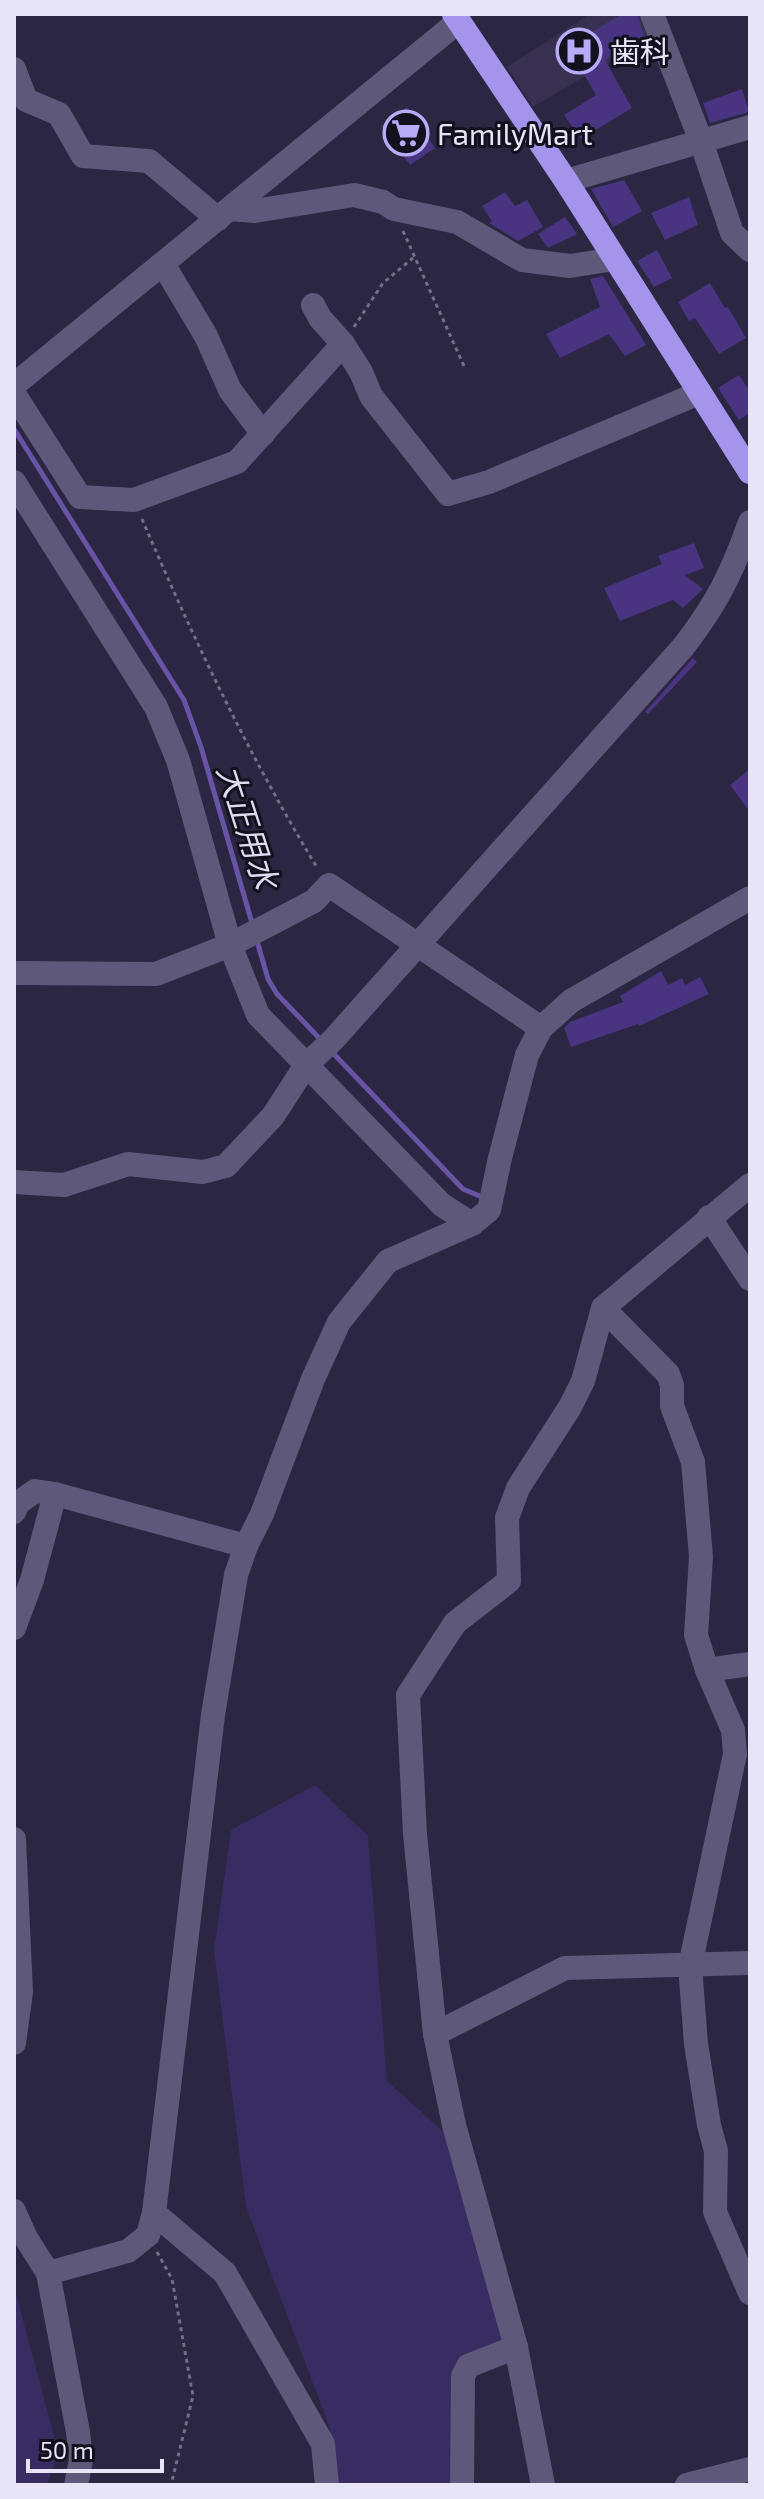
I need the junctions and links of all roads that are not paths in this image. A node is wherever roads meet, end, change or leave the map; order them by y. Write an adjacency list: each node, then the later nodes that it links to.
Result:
1 (652, 14): 5 (street)
2 (457, 18): 6 (highway); 7 (street)
3 (14, 69): 7 (street)
4 (750, 127): 5 (street)
5 (701, 141): 6 (street); 8 (street)
6 (566, 181): 9 (highway)
7 (224, 214): 9 (street); 10 (street)
8 (750, 250)
9 (614, 259): 14 (highway)
10 (163, 264): 13 (street); 16 (street)
11 (313, 305): 12 (street)
12 (343, 344): 14 (street); 16 (street)
13 (14, 385)
14 (699, 393): 17 (highway)
15 (14, 394): 16 (street)
16 (263, 434)
17 (750, 472)
18 (14, 482): 21 (street)
19 (750, 522): 22 (street)
20 (750, 898): 24 (street)
21 (245, 937): 22 (street); 23 (street); 25 (street)
22 (417, 947): 24 (street); 25 (street)
23 (14, 973)
24 (541, 1028): 29 (street)
25 (318, 1054): 26 (street); 29 (street)
26 (14, 1182)
27 (750, 1185): 28 (street)
28 (709, 1217): 30 (street); 31 (street)
29 (472, 1224): 34 (street)
30 (750, 1279)
31 (603, 1308): 37 (street); 41 (street)
32 (55, 1494): 33 (street); 34 (street); 35 (street)
33 (14, 1512)
34 (246, 1546): 44 (street)
35 (14, 1628)
36 (750, 1664): 37 (street)
37 (707, 1670): 40 (street)
38 (14, 1839): 42 (street)
39 (750, 1963): 40 (street)
40 (690, 1966): 41 (street); 46 (street)
41 (435, 2034): 47 (street)
42 (14, 2043)
43 (14, 2211): 45 (street)
44 (151, 2224): 45 (street); 50 (street)
45 (48, 2273): 49 (street)
46 (750, 2293)
47 (516, 2347): 51 (street); 52 (street)
48 (750, 2469): 53 (street)
49 (76, 2485)
50 (327, 2485)
51 (462, 2485)
52 (543, 2485)
53 (687, 2485)

